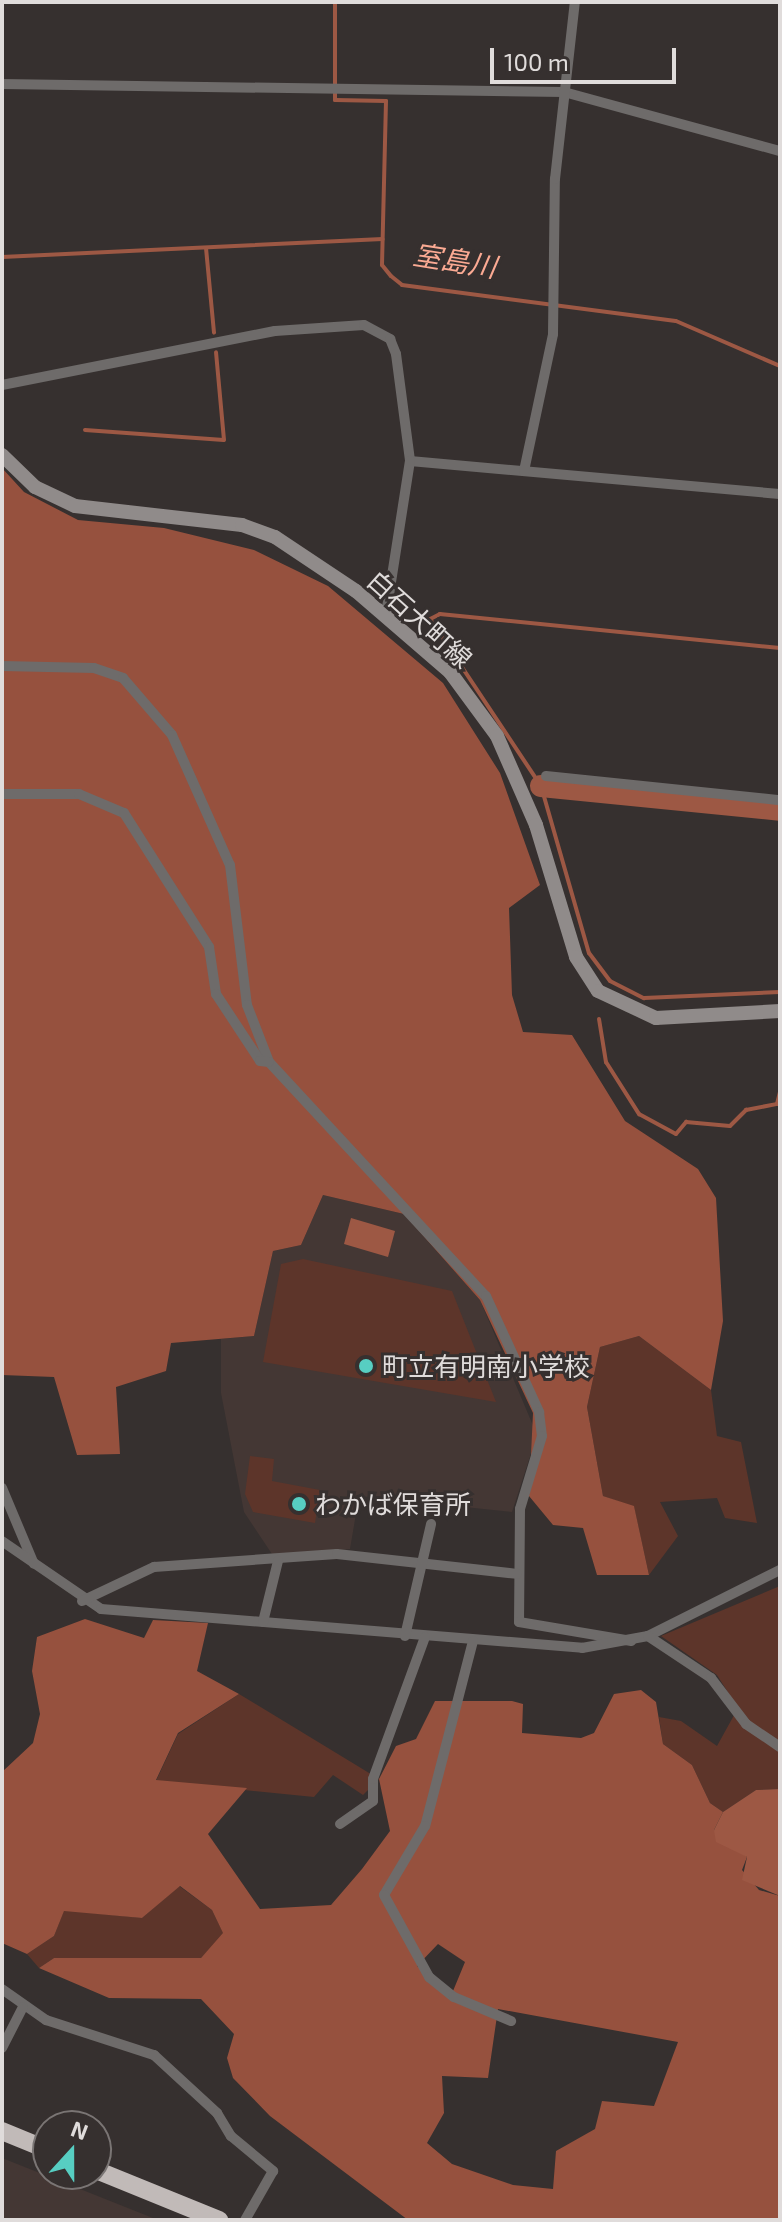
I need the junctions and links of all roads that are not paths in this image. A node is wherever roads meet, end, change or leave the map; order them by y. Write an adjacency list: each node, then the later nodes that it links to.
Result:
1 (575, 2): 3 (street)
2 (2, 84): 3 (street)
3 (564, 92): 4 (street); 8 (street)
4 (780, 151)
5 (2, 385): 7 (street)
6 (2, 455): 10 (main road, 白石大町線)
7 (410, 461): 8 (street); 10 (street)
8 (524, 471): 9 (street)
9 (780, 494)
10 (386, 614): 15 (main road, 白石大町線)
11 (2, 666): 16 (street)
12 (546, 776): 14 (street)
13 (2, 794): 16 (street)
14 (780, 800)
15 (780, 1011)
16 (269, 1062): 24 (street)
17 (2, 1488): 21 (street)
18 (431, 1524): 22 (street)
19 (2, 1541): 21 (street)
20 (278, 1561): 22 (street); 25 (street); 26 (street)
21 (34, 1564): 25 (street)
22 (421, 1569): 24 (street); 27 (street)
23 (780, 1570): 28 (street)
24 (517, 1574): 31 (street)
25 (82, 1601): 26 (street)
26 (263, 1622): 27 (street)
27 (405, 1636): 29 (street)
28 (648, 1636): 31 (street); 32 (street)
29 (425, 1637): 30 (street); 33 (street)
30 (473, 1641): 31 (street); 36 (street)
31 (631, 1641)
32 (780, 1747)
33 (340, 1824)
34 (2, 1989): 35 (street)
35 (23, 2007): 37 (street); 42 (street)
36 (511, 2021)
37 (2, 2048)
38 (2, 2131): 39 (highway)
39 (32, 2143)
40 (112, 2177): 41 (highway)
41 (219, 2220)
42 (245, 2220)

